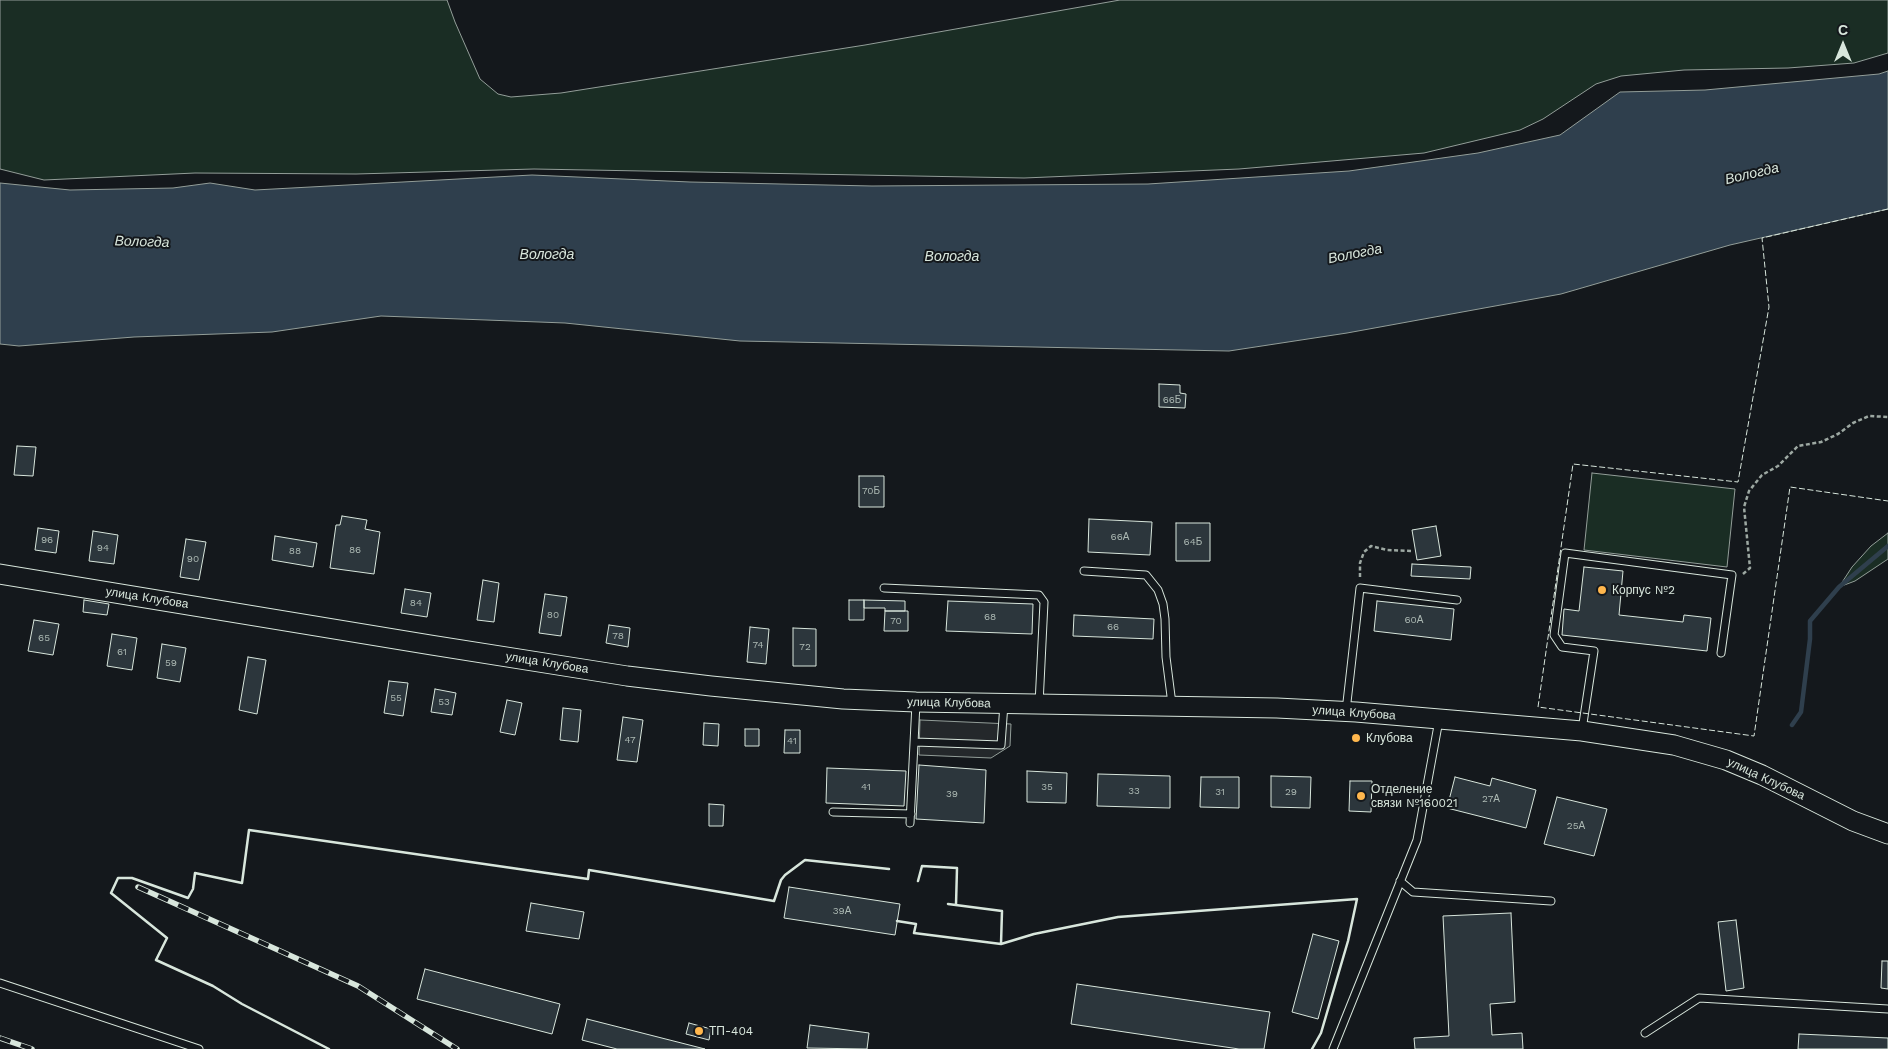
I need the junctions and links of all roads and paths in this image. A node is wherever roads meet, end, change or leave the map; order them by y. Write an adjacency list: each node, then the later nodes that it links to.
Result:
1 (1888, 417): 5 (path)
2 (1411, 551): 7 (path)
3 (1084, 571): 13 (lane)
4 (0, 574): 10 (main road, улица Клубова)
5 (1730, 585): 9 (lane); 16 (lane)
6 (884, 588): 12 (lane)
7 (1360, 588): 8 (lane); 14 (lane)
8 (1457, 600)
9 (1721, 653)
10 (916, 702): 11 (main road, улица Клубова); 17 (lane)
11 (1004, 704): 12 (main road, улица Клубова); 17 (lane)
12 (1039, 704): 13 (main road, улица Клубова)
13 (1172, 707): 14 (main road, улица Клубова)
14 (1346, 712): 15 (main road, улица Клубова)
15 (1439, 719): 16 (main road, улица Клубова); 22 (lane)
16 (1582, 731): 21 (main road, улица Клубова)
17 (915, 742): 19 (lane)
18 (833, 812): 19 (lane)
19 (911, 814): 20 (lane)
20 (910, 823)
21 (1888, 834)
22 (1400, 881): 23 (lane); 28 (lane)
23 (1551, 901)
24 (0, 983): 27 (lane)
25 (1888, 1009): 26 (lane)
26 (1645, 1033)
27 (199, 1049)
28 (1333, 1049)

